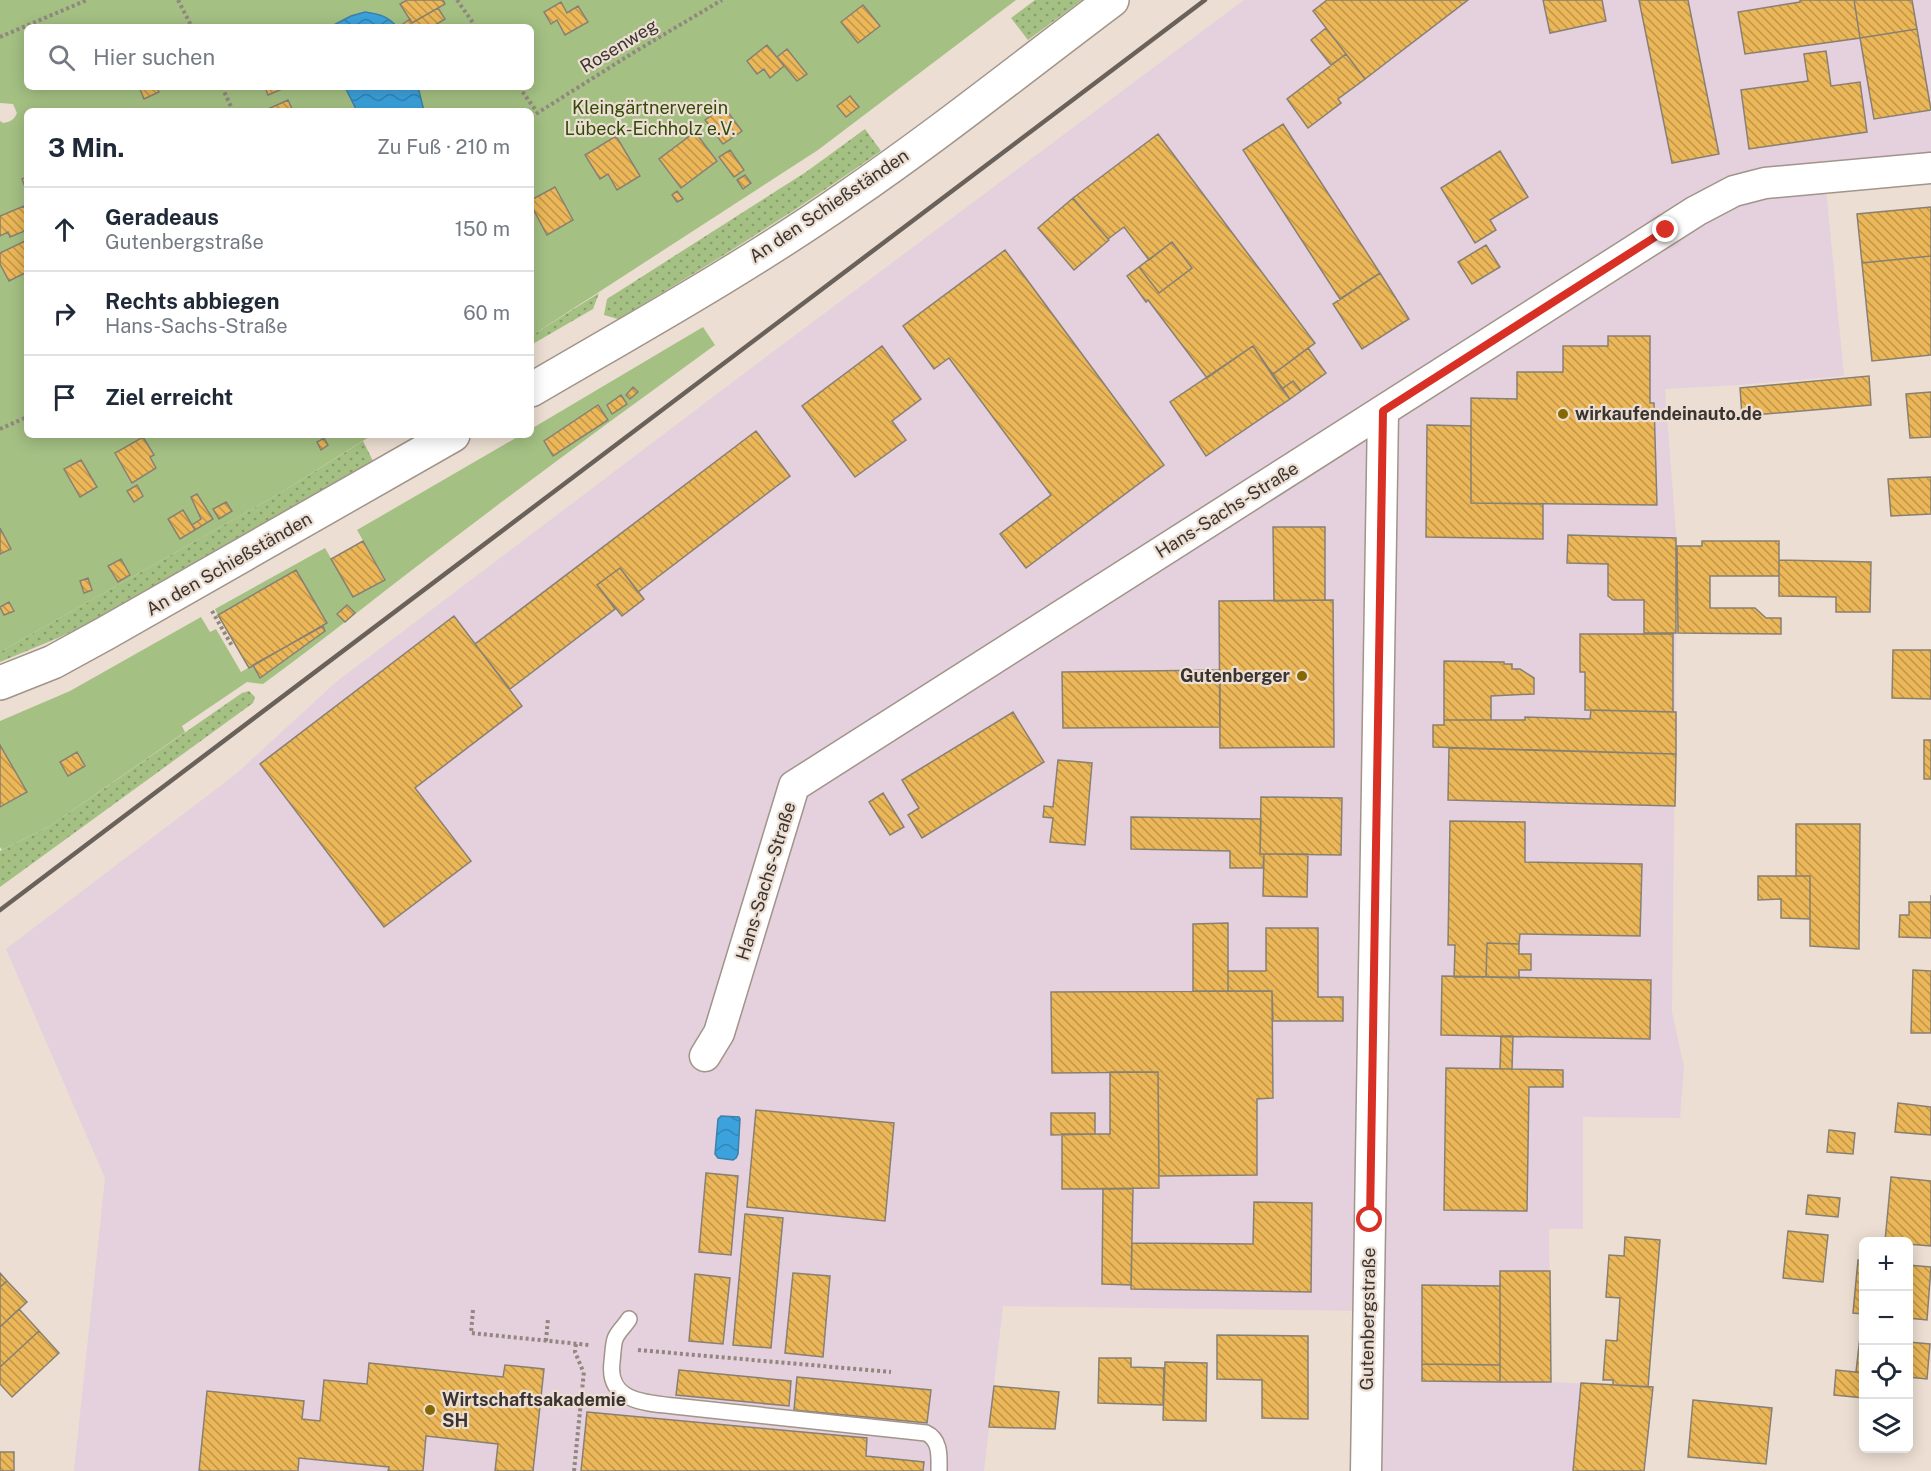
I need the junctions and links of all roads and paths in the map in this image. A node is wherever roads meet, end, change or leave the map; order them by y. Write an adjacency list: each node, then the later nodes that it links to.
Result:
1 (87, 0): 6 (path)
2 (178, 0): 7 (path)
3 (457, 0): 8 (path)
4 (722, 0): 14 (path, Rosenweg)
5 (1112, 0): 17 (street, An den Schießständen)
6 (31, 24)
7 (190, 24)
8 (474, 24)
9 (24, 27): 10 (path)
10 (0, 37)
11 (224, 90): 13 (path)
12 (521, 90): 14 (path)
13 (232, 108)
14 (537, 112): 15 (path, Rosenweg)
15 (534, 114)
16 (1931, 168): 18 (street, Hans-Sachs-Straße)
17 (534, 388)
18 (1383, 411): 25 (street, Hans-Sachs-Straße); 37 (street, Gutenbergstraße)
19 (24, 418): 20 (path)
20 (0, 429)
21 (448, 438): 24 (street, An den Schießständen)
22 (209, 605): 23 (path)
23 (232, 646)
24 (0, 683)
25 (705, 1056)
26 (473, 1310): 29 (path)
27 (548, 1318): 29 (path)
28 (629, 1319): 31 (lane)
29 (546, 1341): 30 (path)
30 (576, 1344): 31 (path); 32 (path)
31 (614, 1348): 33 (path); 34 (lane)
32 (583, 1371): 34 (path); 35 (path)
33 (891, 1372)
34 (610, 1373): 36 (lane)
35 (574, 1471)
36 (939, 1471)
37 (1366, 1471)

